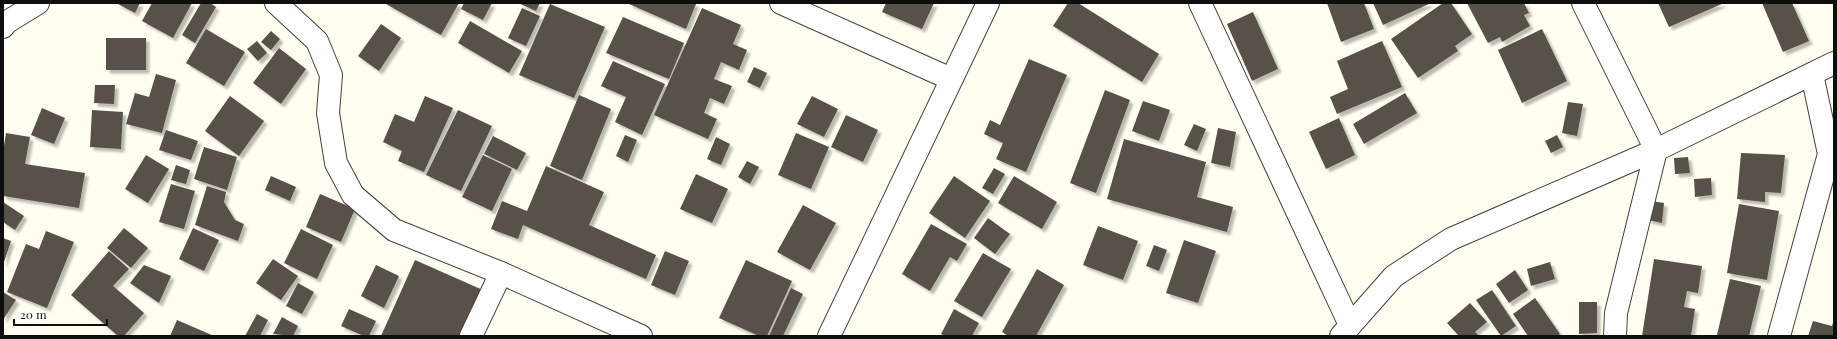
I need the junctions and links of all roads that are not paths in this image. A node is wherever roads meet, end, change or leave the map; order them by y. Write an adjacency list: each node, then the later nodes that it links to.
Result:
1 (38, 3): 7 (street)
2 (276, 3): 12 (street)
3 (781, 3): 10 (street)
4 (988, 3): 10 (street)
5 (1200, 3): 13 (street)
6 (1583, 3): 11 (street)
7 (3, 27)
8 (1834, 63): 9 (street)
9 (1812, 74): 11 (street); 18 (street)
10 (951, 79): 16 (street)
11 (1656, 150): 13 (street); 17 (street)
12 (501, 273): 14 (street); 15 (street)
13 (1346, 331)
14 (471, 336)
15 (641, 336)
16 (829, 336)
17 (1615, 336)
18 (1779, 336)

